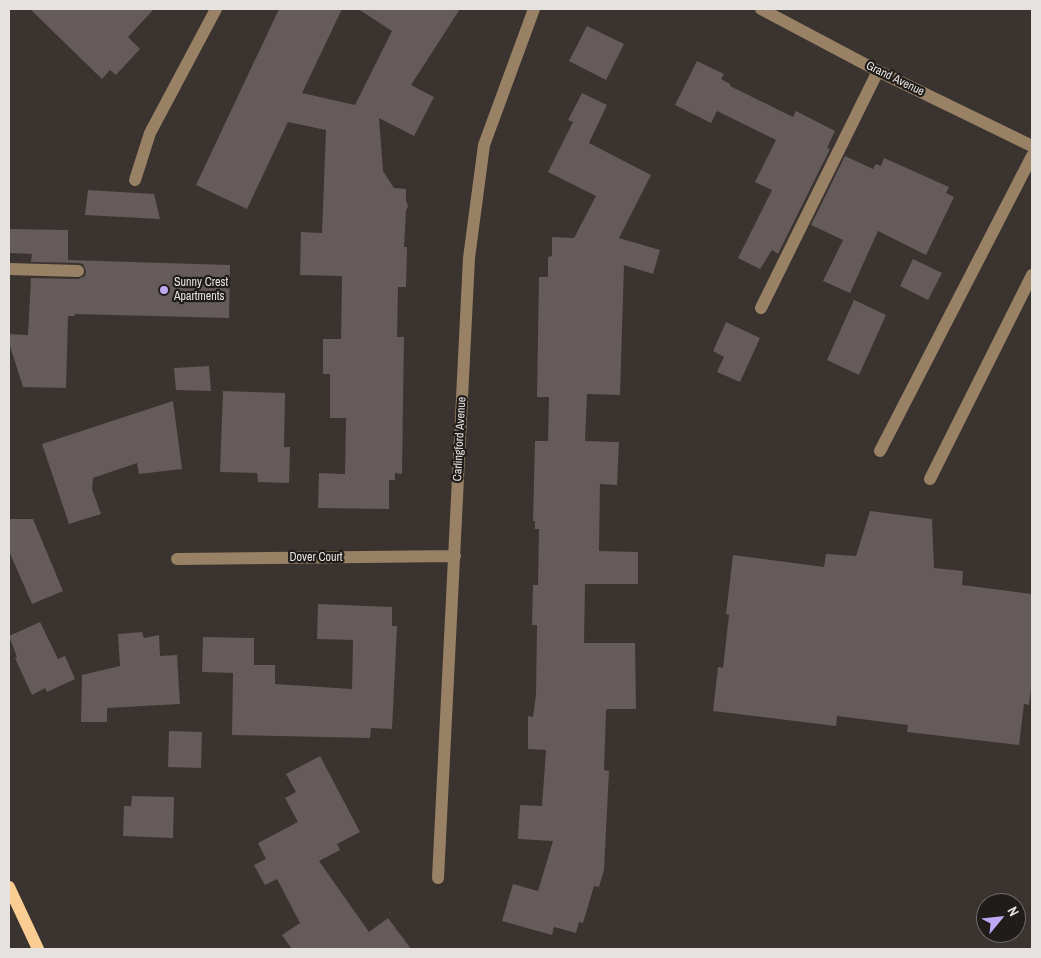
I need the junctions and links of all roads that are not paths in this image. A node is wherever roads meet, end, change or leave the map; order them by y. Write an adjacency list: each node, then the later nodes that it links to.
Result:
1 (216, 9): 7 (street)
2 (534, 9): 14 (street, Carlingford Avenue)
3 (760, 9): 4 (street, Grand Avenue)
4 (878, 71): 5 (street, Grand Avenue); 11 (street)
5 (1032, 146)
6 (1032, 156): 12 (street)
7 (135, 180)
8 (9, 269): 9 (street)
9 (78, 271)
10 (1032, 275): 13 (street)
11 (761, 308)
12 (880, 451)
13 (930, 479)
14 (455, 556): 15 (street, Dover Court); 16 (street, Carlingford Avenue)
15 (177, 559)
16 (438, 878)
17 (9, 887): 18 (main road)
18 (38, 949)

